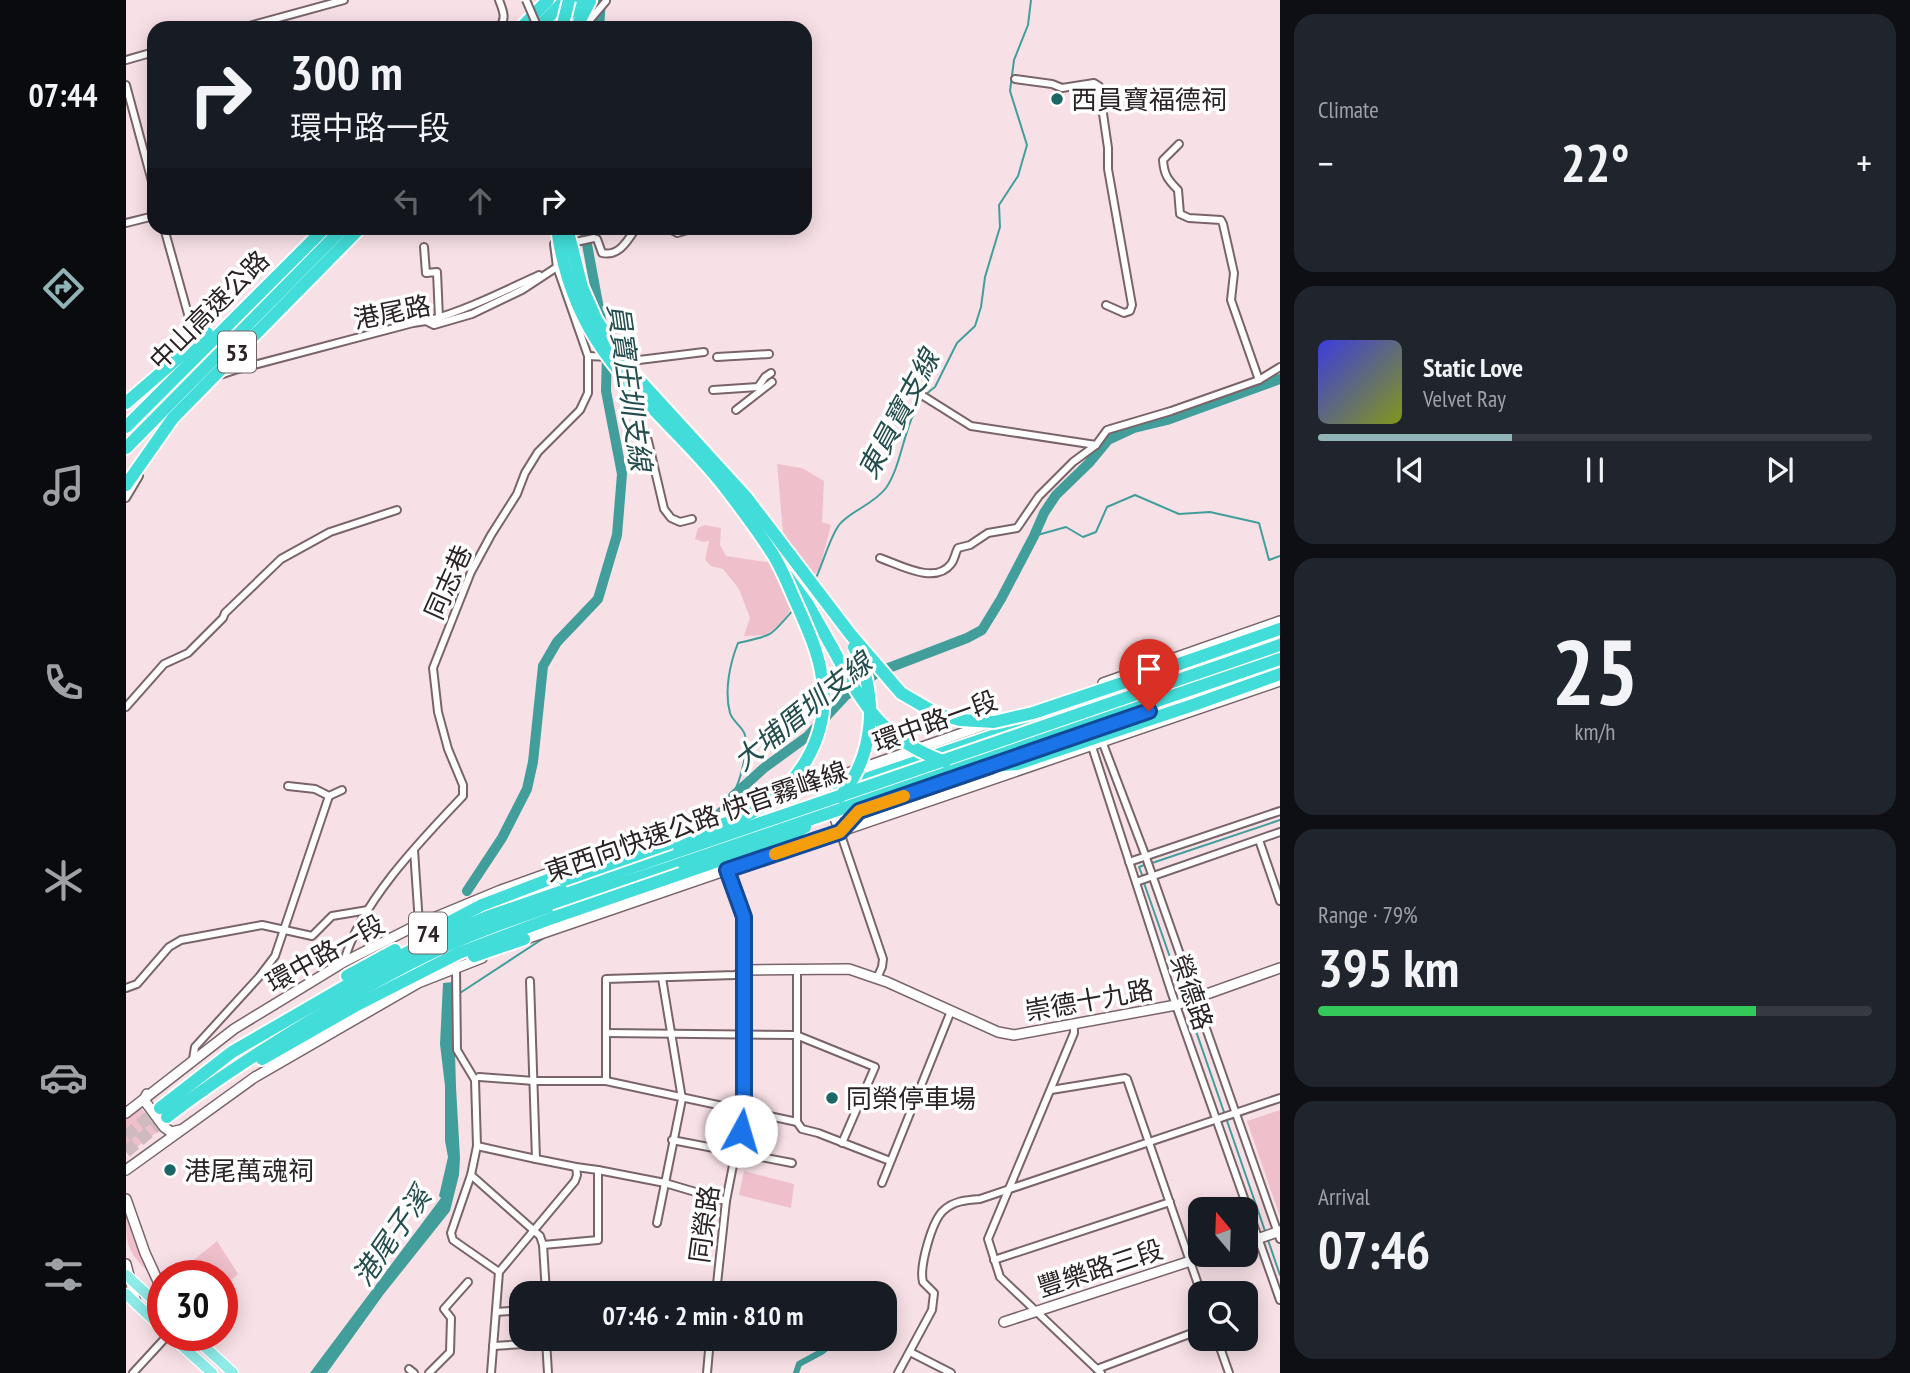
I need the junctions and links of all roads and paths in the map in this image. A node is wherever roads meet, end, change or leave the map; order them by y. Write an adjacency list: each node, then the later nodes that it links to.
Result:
1 (344, 0): 7 (street)
2 (499, 0): 8 (street)
3 (526, 0): 10 (street, bridge)
4 (548, 0): 9 (highway)
5 (577, 1): 11 (highway); 12 (highway); 13 (highway, bridge); 14 (highway)
6 (607, 1): 15 (street)
7 (268, 21)
8 (504, 21)
9 (528, 21)
10 (535, 21)
11 (548, 21)
12 (561, 21)
13 (566, 21)
14 (581, 21)
15 (585, 21)
16 (147, 54): 17 (street)
17 (126, 60)
18 (1015, 79): 36 (street)
19 (126, 85): 21 (street)
20 (1179, 144): 47 (street)
21 (147, 163)
22 (147, 218): 23 (street)
23 (126, 223)
24 (166, 235): 39 (street)
25 (317, 235): 51 (highway)
26 (318, 235): 53 (highway, 中山高速公路)
27 (336, 235): 55 (highway, 中山高速公路)
28 (353, 235): 56 (highway, 53)
29 (554, 235): 34 (street)
30 (556, 235): 61 (highway, bridge)
31 (569, 235): 63 (highway, bridge)
32 (632, 235): 34 (street)
33 (424, 247): 37 (street)
34 (555, 248): 35 (street)
35 (557, 267): 37 (street); 38 (street, 港尾路); 42 (street, 同志巷)
36 (1106, 305)
37 (439, 317): 38 (street)
38 (426, 321): 57 (street, 港尾路)
39 (193, 332)
40 (704, 352): 44 (street)
41 (769, 354): 43 (street)
42 (588, 356): 44 (street); 83 (street, 同志巷)
43 (717, 357)
44 (619, 358): 59 (street)
45 (1280, 367): 47 (street)
46 (771, 373): 49 (street)
47 (1259, 380): 54 (street)
48 (772, 382): 52 (street)
49 (713, 390)
50 (920, 394): 54 (street)
51 (126, 403)
52 (736, 410)
53 (126, 426)
54 (1096, 445): 60 (street)
55 (126, 449)
56 (126, 485)
57 (126, 498)
58 (397, 510): 72 (street)
59 (692, 519)
60 (880, 558)
61 (781, 567): 69 (highway, bridge); 93 (highway, bridge)
62 (1280, 621): 71 (street, 環中路一段)
63 (845, 628): 64 (highway, bridge); 91 (highway, bridge)
64 (1280, 629)
65 (1280, 637): 74 (highway)
66 (1280, 645): 84 (highway, 東西向快速公路 快官霧峰線 / 74, bridge)
67 (1280, 659): 84 (highway, 東西向快速公路 快官霧峰線 / 74, bridge)
68 (1280, 667): 79 (highway)
69 (1280, 674)
70 (1280, 681): 73 (street)
71 (1079, 692): 73 (street, 榮德路); 74 (street, 環中路一段)
72 (126, 706)
73 (1097, 745): 79 (street); 85 (street, 榮德路); 86 (street, 榮德路)
74 (822, 782): 79 (street); 82 (street, 環中路一段)
75 (288, 786): 77 (street)
76 (342, 790): 77 (street)
77 (329, 796): 94 (street)
78 (1280, 811): 85 (street)
79 (840, 832): 87 (street); 102 (street)
80 (1280, 832): 81 (street)
81 (1259, 840): 88 (street); 89 (street)
82 (639, 845): 92 (street, 環中路一段); 93 (highway, 74)
83 (414, 850): 90 (street, 同志巷); 92 (street)
84 (681, 857): 114 (highway, 東西向快速公路 快官霧峰線 / 74); 119 (highway, 東西向快速公路 快官霧峰線 / 74)
85 (1148, 861): 86 (street); 88 (street, 榮德路)
86 (1129, 862): 88 (street, 榮德路)
87 (727, 870): 91 (street); 99 (street, 同榮路)
88 (1144, 879): 106 (street, 榮德路); 107 (street, 榮德路)
89 (1280, 901)
90 (368, 910): 94 (street); 96 (street, 同志巷)
91 (554, 923): 95 (street); 104 (highway)
92 (419, 924): 96 (street, 環中路一段)
93 (441, 926): 114 (highway, 74)
94 (285, 930): 105 (street); 115 (street)
95 (524, 939): 98 (street); 104 (highway, 74)
96 (344, 962): 115 (street, 環中路一段)
97 (1280, 968): 106 (street, 崇德十九路)
98 (456, 969): 129 (street); 133 (street)
99 (744, 970): 100 (street, 崇德十九路); 101 (street); 113 (street, 同榮路)
100 (797, 970): 102 (street, 崇德十九路); 112 (street)
101 (662, 978): 110 (street); 111 (street)
102 (877, 978): 108 (street, 崇德十九路)
103 (530, 981): 117 (street)
104 (392, 987): 119 (highway)
105 (126, 988)
106 (1196, 997): 107 (street, 崇德十九路); 126 (street, 榮德路)
107 (1176, 1005): 109 (street, 崇德十九路); 127 (street, 榮德路)
108 (951, 1011): 109 (street, 崇德十九路); 136 (street)
109 (1074, 1024): 120 (street)
110 (606, 1033): 111 (street); 118 (street)
111 (671, 1035): 113 (street); 123 (street)
112 (796, 1035): 113 (street); 128 (street); 131 (street)
113 (743, 1036): 124 (street, 同榮路)
114 (232, 1052): 119 (highway, 東西向快速公路 快官霧峰線 / 74)
115 (193, 1059): 121 (street, 環中路一段)
116 (479, 1076): 117 (street)
117 (534, 1081): 118 (street); 135 (street)
118 (606, 1082): 123 (street)
119 (205, 1088)
120 (1051, 1090): 132 (street); 144 (street)
121 (147, 1094): 125 (street, 環中路一段); 129 (street)
122 (1280, 1098): 126 (street)
123 (682, 1099): 124 (street); 130 (street)
124 (744, 1109): 128 (street); 134 (street, 同榮路)
125 (126, 1113)
126 (1236, 1113): 127 (street); 150 (street, 榮德路)
127 (1218, 1120): 132 (street); 151 (street, 榮德路)
128 (797, 1122): 131 (street)
129 (180, 1130): 139 (street)
130 (672, 1139): 134 (street); 143 (street)
131 (842, 1143): 136 (street)
132 (1149, 1143): 144 (street); 147 (street)
133 (477, 1146): 135 (street); 141 (street)
134 (737, 1153): 137 (street); 146 (street, 同榮路)
135 (536, 1158): 138 (street)
136 (890, 1161): 142 (street)
137 (792, 1163)
138 (576, 1167): 140 (street); 149 (street)
139 (126, 1170)
140 (598, 1170): 143 (street); 152 (street)
141 (471, 1175): 149 (street); 158 (street)
142 (882, 1182)
143 (665, 1183): 146 (street); 148 (street)
144 (1010, 1188): 155 (street); 181 (street)
145 (126, 1199): 154 (street)
146 (726, 1201): 161 (street, 同榮路)
147 (1170, 1202): 153 (street); 155 (street)
148 (657, 1223)
149 (535, 1231): 152 (street); 158 (street)
150 (1279, 1234): 151 (street)
151 (1259, 1238): 165 (street, 榮德路)
152 (543, 1245): 160 (street)
153 (1188, 1255)
154 (149, 1260)
155 (994, 1260): 168 (street)
156 (1188, 1262): 168 (street, 豐樂路三段)
157 (126, 1264): 159 (street)
158 (499, 1272): 169 (street)
159 (128, 1277): 164 (main road); 166 (street)
160 (545, 1281)
161 (717, 1281)
162 (468, 1282): 186 (street)
163 (126, 1294): 166 (main road)
164 (147, 1294)
165 (1280, 1300)
166 (136, 1303): 170 (main road)
167 (509, 1311): 169 (street)
168 (1036, 1311): 171 (street, 豐樂路三段); 182 (street)
169 (496, 1312): 174 (street)
170 (147, 1314)
171 (1004, 1322)
172 (1188, 1335): 182 (street)
173 (509, 1344): 174 (street)
174 (494, 1346): 187 (street)
175 (154, 1351): 183 (street)
176 (187, 1351): 184 (main road)
177 (209, 1351): 185 (main road)
178 (547, 1351): 188 (street)
179 (709, 1351): 189 (street)
180 (1221, 1351): 192 (street)
181 (910, 1352): 190 (street); 191 (street)
182 (1099, 1371)
183 (133, 1373)
184 (212, 1373)
185 (233, 1373)
186 (429, 1373)
187 (491, 1373)
188 (548, 1373)
189 (707, 1373)
190 (898, 1373)
191 (951, 1373)
192 (1229, 1373)

